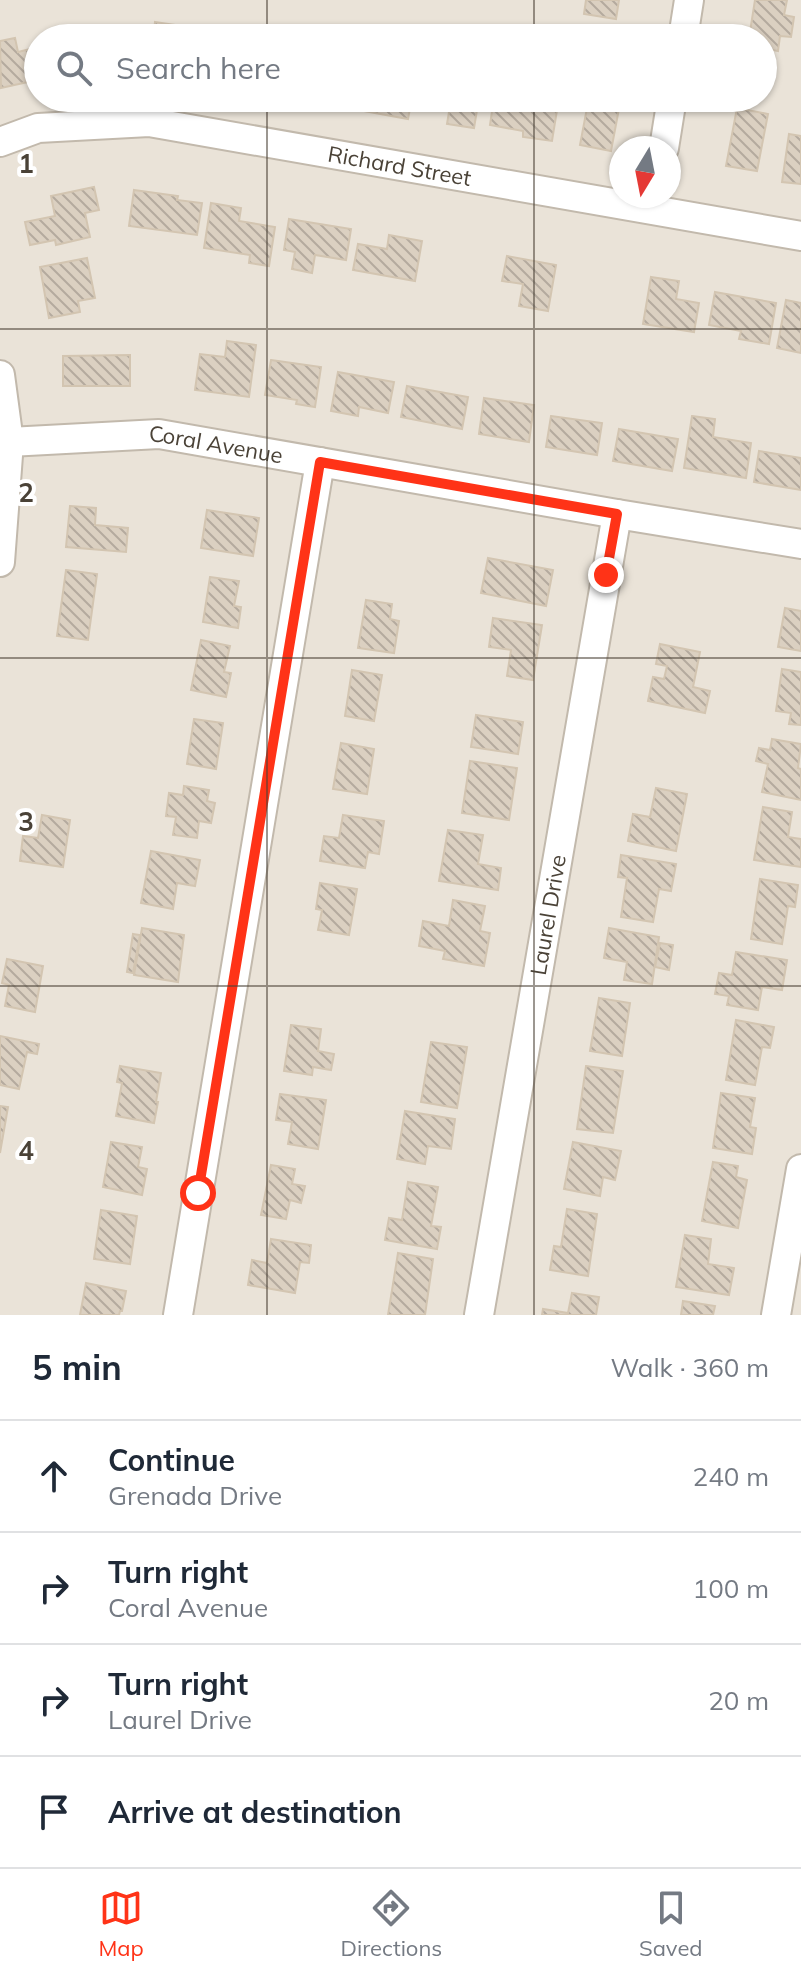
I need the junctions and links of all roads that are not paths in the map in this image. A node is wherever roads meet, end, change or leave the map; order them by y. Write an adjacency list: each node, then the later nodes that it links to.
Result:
1 (689, 0): 2 (street)
2 (685, 24)
3 (670, 112): 4 (street)
4 (666, 136)
5 (0, 142): 6 (street, Richard Street)
6 (609, 196)
7 (676, 208): 8 (street, Richard Street)
8 (801, 236)
9 (0, 375): 10 (street)
10 (9, 442): 11 (street, Coral Avenue); 14 (street)
11 (320, 462): 12 (street, Coral Avenue); 16 (street)
12 (617, 514): 13 (street, Coral Avenue); 17 (street, Laurel Drive)
13 (801, 544)
14 (0, 562)
15 (801, 1169): 18 (street)
16 (178, 1315)
17 (479, 1315)
18 (776, 1315)

